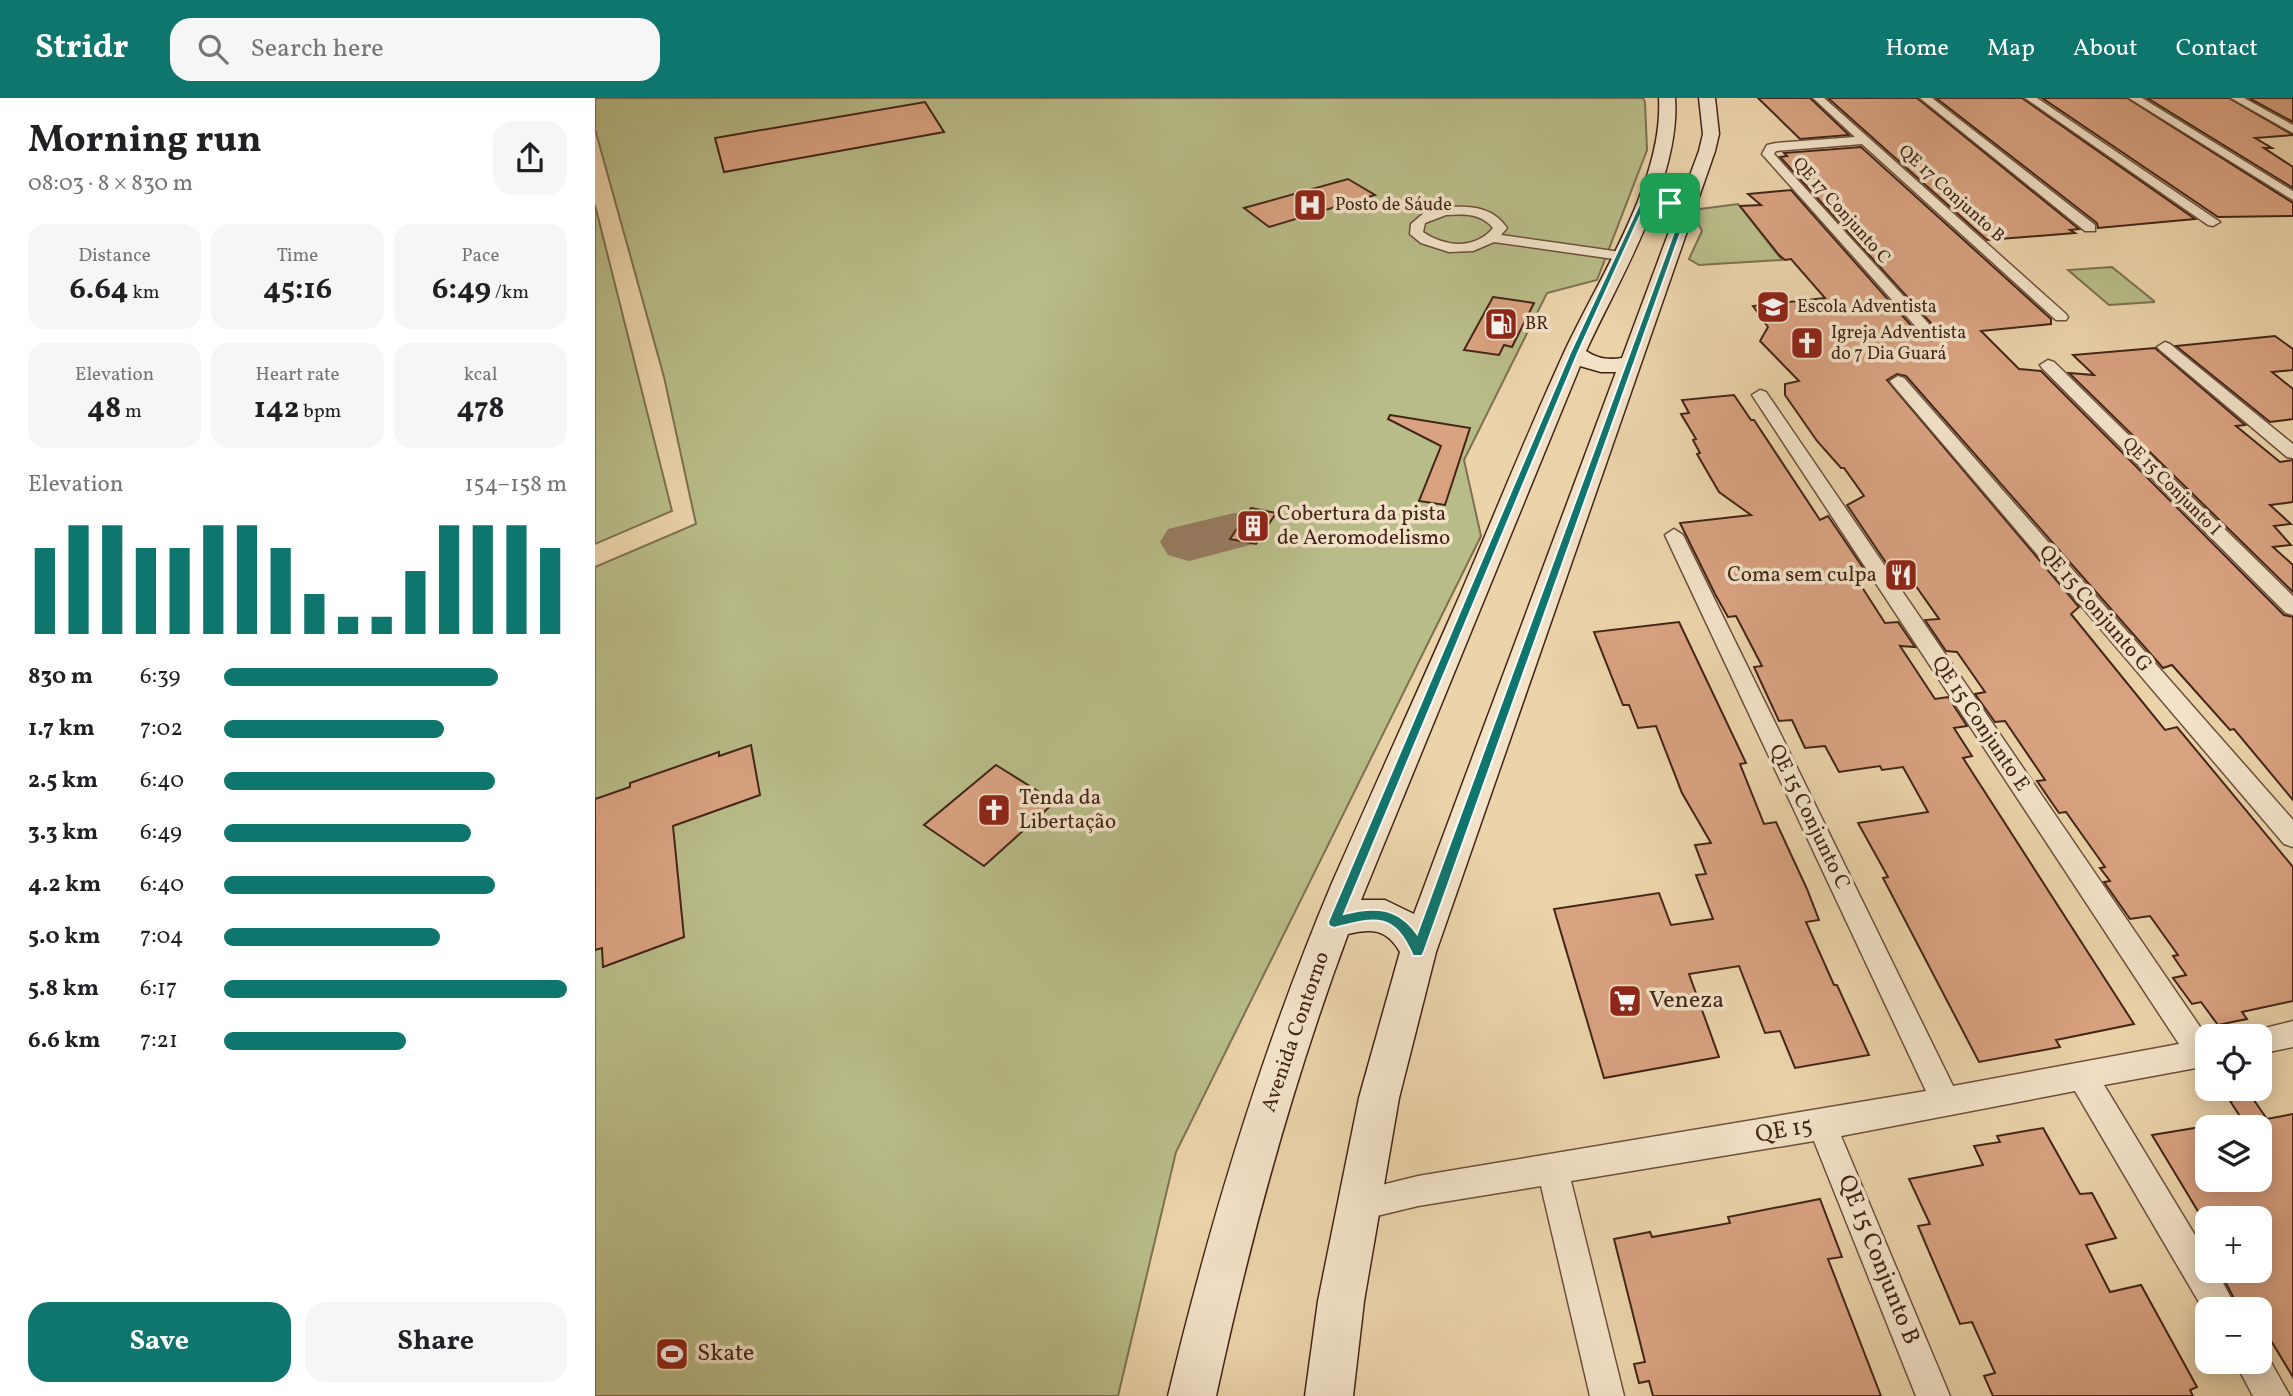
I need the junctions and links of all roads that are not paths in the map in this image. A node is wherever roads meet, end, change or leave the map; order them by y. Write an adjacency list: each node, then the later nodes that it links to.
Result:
1 (1818, 98): 8 (street, QE 17 Conjunto B)
2 (1925, 98): 12 (street)
3 (2029, 98): 11 (street)
4 (2134, 98): 9 (street)
5 (2236, 98): 7 (street)
6 (1690, 108): 10 (main road, Avenida Contorno); 10 (main road, Avenida Contorno)
7 (2293, 130)
8 (1865, 140): 15 (street, QE 17 Conjunto B); 16 (street, QE 17 Conjunto C)
9 (2293, 196)
10 (1665, 206): 14 (main road, Avenida Contorno); 19 (main road, Avenida Contorno)
11 (2213, 222)
12 (2090, 228)
13 (1497, 233): 13 (street); 14 (street)
14 (1623, 250): 18 (main road, Avenida Contorno)
15 (2061, 317)
16 (1930, 334)
17 (2165, 347): 23 (street)
18 (1574, 353): 19 (main road); 27 (main road, Avenida Contorno)
19 (1631, 362): 28 (main road, Avenida Contorno)
20 (2049, 365): 25 (street, QE 15 Conjunto I)
21 (1898, 381): 26 (street, QE 15 Conjunto G)
22 (1760, 395): 31 (street, QE 15 Conjunto E)
23 (2293, 453)
24 (1674, 535): 34 (street, QE 15 Conjunto C)
25 (2293, 608)
26 (2293, 837)
27 (1334, 922): 28 (main road); 40 (main road, Avenida Contorno)
28 (1418, 952): 37 (main road, Avenida Contorno)
29 (2293, 1034): 30 (street)
30 (2272, 1038)
31 (2195, 1039)
32 (2195, 1054): 33 (street, QE 15)
33 (2082, 1075): 34 (street, QE 15); 38 (street)
34 (1945, 1100): 35 (street, QE 15)
35 (1822, 1125): 36 (street, QE 15); 43 (street, QE 15 Conjunto B)
36 (1553, 1171): 37 (street, QE 15); 42 (street)
37 (1360, 1204): 41 (main road, Avenida Contorno)
38 (2214, 1297)
39 (2259, 1374): 44 (street)
40 (1192, 1396)
41 (1329, 1396)
42 (1607, 1396)
43 (1933, 1396)
44 (2273, 1396)

